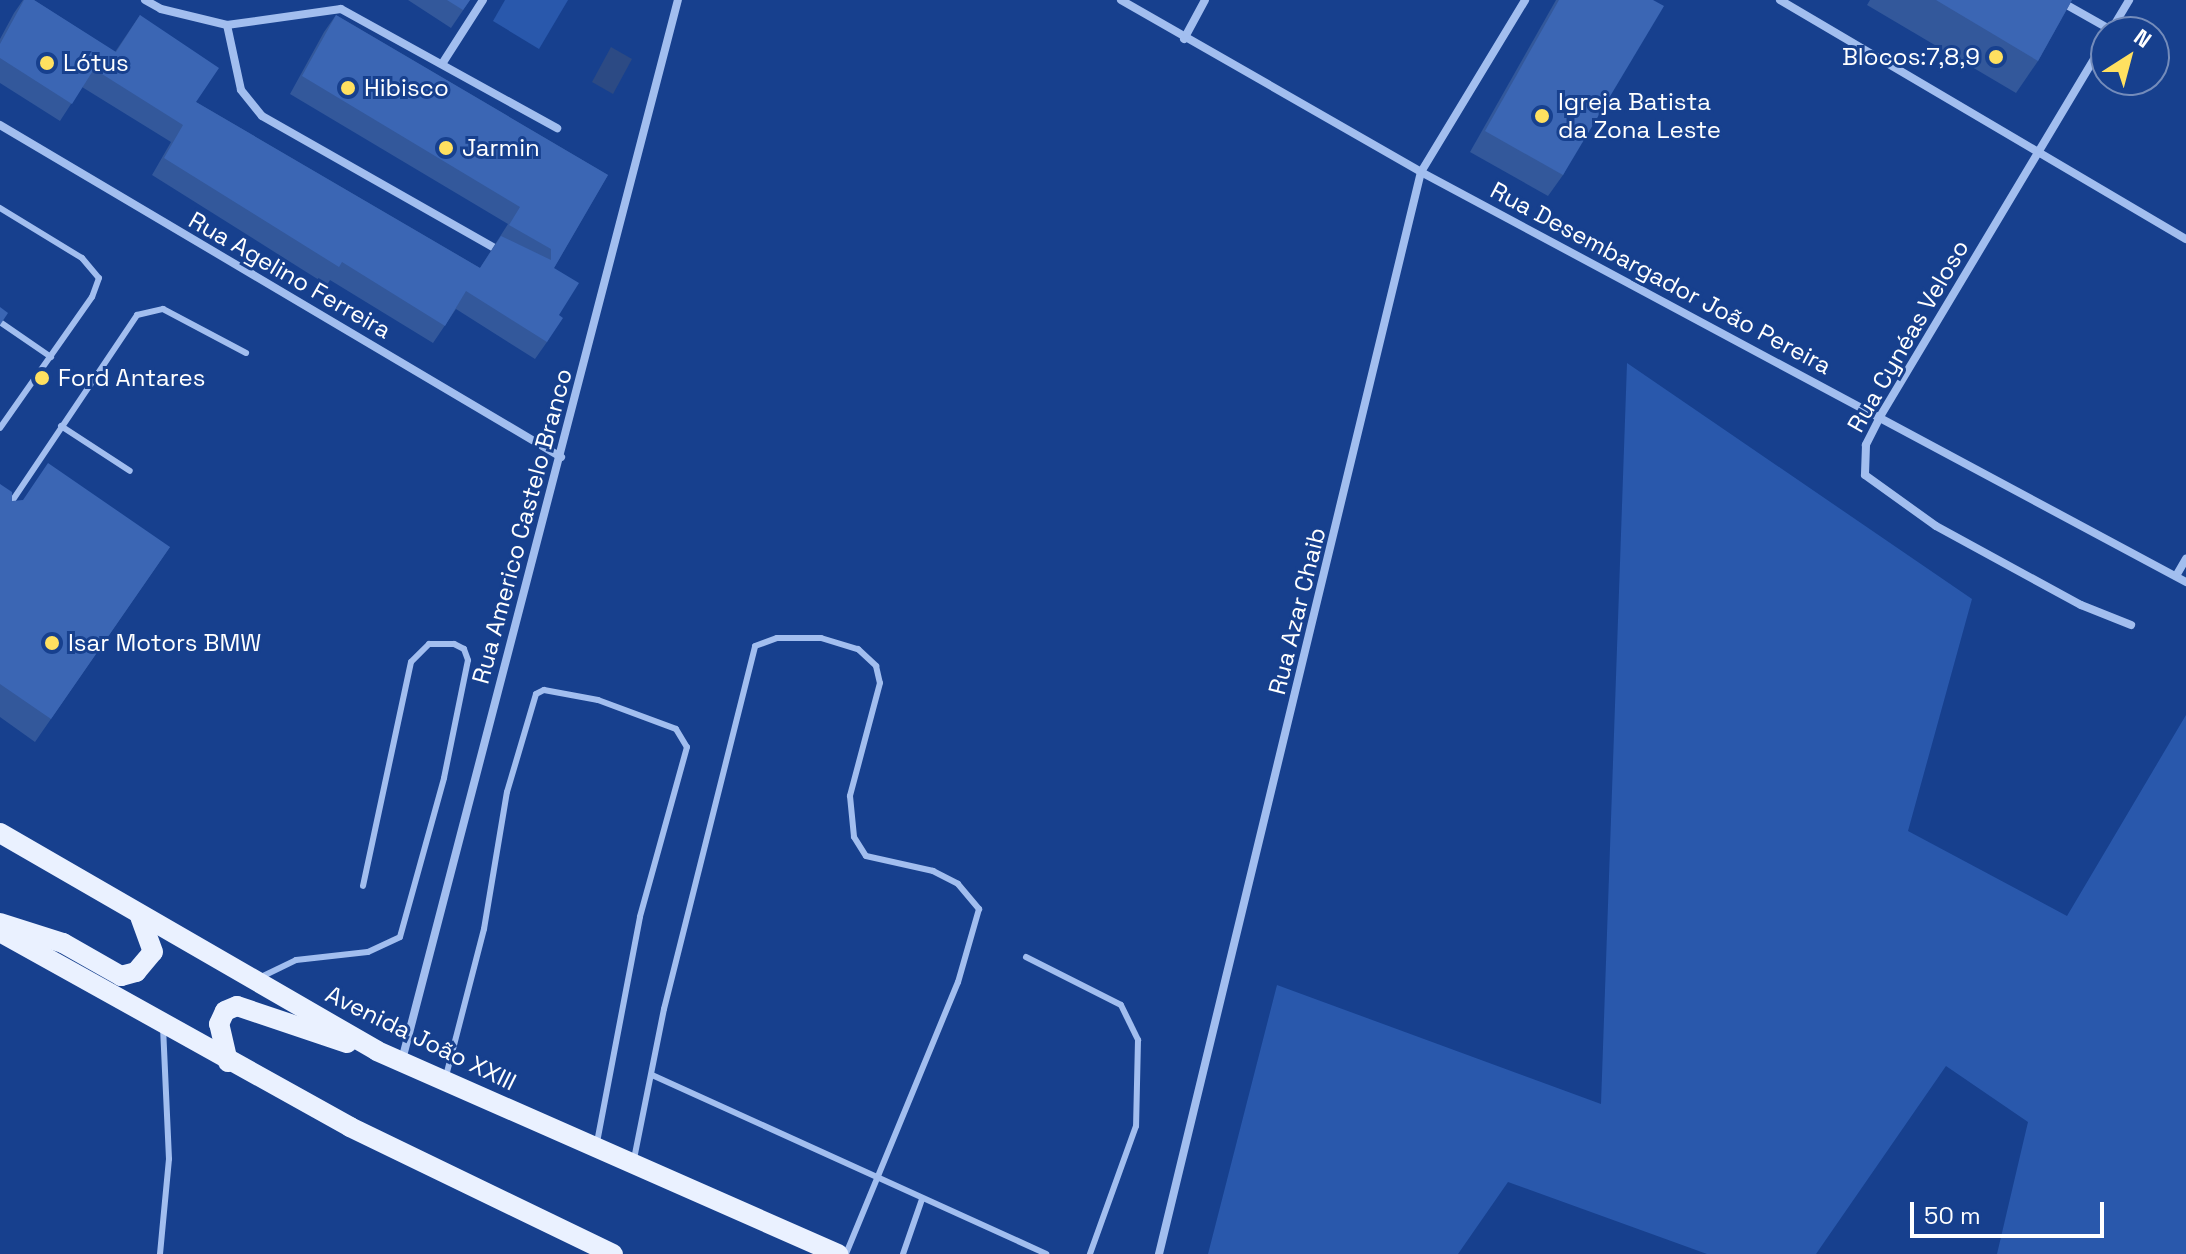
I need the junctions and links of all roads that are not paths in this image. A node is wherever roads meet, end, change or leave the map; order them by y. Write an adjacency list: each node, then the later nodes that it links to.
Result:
1 (145, 0): 11 (street)
2 (483, 0): 13 (street)
3 (678, 0): 28 (street, Rua Americo Castelo Branco)
4 (1121, 0): 12 (street, Rua Desembargador João Pereira)
5 (1205, 0): 12 (street)
6 (1525, 0): 18 (street, Rua Azar Chaib)
7 (1780, 0): 17 (street)
8 (2058, 0): 10 (street)
9 (341, 5): 11 (street); 13 (street)
10 (2090, 19)
11 (227, 25): 21 (street)
12 (1184, 39): 18 (street, Rua Desembargador João Pereira)
13 (442, 64): 16 (street)
14 (2090, 66): 17 (street, Rua Cynéas Veloso)
15 (0, 125): 28 (street, Rua Agelino Ferreira)
16 (557, 128)
17 (2038, 153): 20 (street); 25 (street, Rua Cynéas Veloso)
18 (1421, 172): 25 (street, Rua Desembargador João Pereira); 60 (street, Rua Azar Chaib)
19 (0, 208): 24 (lane)
20 (2186, 239)
21 (507, 256)
22 (0, 322): 24 (lane)
23 (246, 353): 26 (lane)
24 (51, 357): 27 (lane)
25 (1879, 419): 32 (street, Rua Desembargador João Pereira); 34 (street, Rua Cynéas Veloso)
26 (61, 426): 29 (lane); 30 (lane)
27 (0, 428)
28 (561, 457): 44 (street, Rua Americo Castelo Branco)
29 (130, 471)
30 (0, 519)
31 (2186, 559): 32 (street)
32 (2176, 576): 33 (street, Rua Desembargador João Pereira)
33 (2186, 582)
34 (2131, 625)
35 (0, 833): 37 (main road, Avenida João XXIII)
36 (363, 886): 41 (lane)
37 (140, 917): 38 (main road); 41 (main road, Avenida João XXIII)
38 (0, 923)
39 (0, 932): 42 (main road)
40 (1026, 957): 59 (lane)
41 (253, 982): 43 (main road, Avenida João XXIII)
42 (163, 1027): 45 (main road); 53 (lane)
43 (377, 1051): 44 (main road, Avenida João XXIII); 45 (main road)
44 (402, 1061): 47 (main road, Avenida João XXIII)
45 (228, 1062): 52 (main road)
46 (652, 1075): 49 (lane); 50 (lane); 50 (lane)
47 (444, 1081): 48 (main road, Avenida João XXIII); 48 (lane)
48 (596, 1151): 49 (main road, Avenida João XXIII)
49 (632, 1167): 55 (main road, Avenida João XXIII)
50 (881, 1178): 51 (lane); 56 (lane)
51 (922, 1199): 57 (lane); 58 (lane)
52 (591, 1250): 54 (main road)
53 (160, 1254)
54 (613, 1254)
55 (838, 1254)
56 (846, 1254)
57 (903, 1254)
58 (1046, 1254)
59 (1090, 1254)
60 (1159, 1254)

